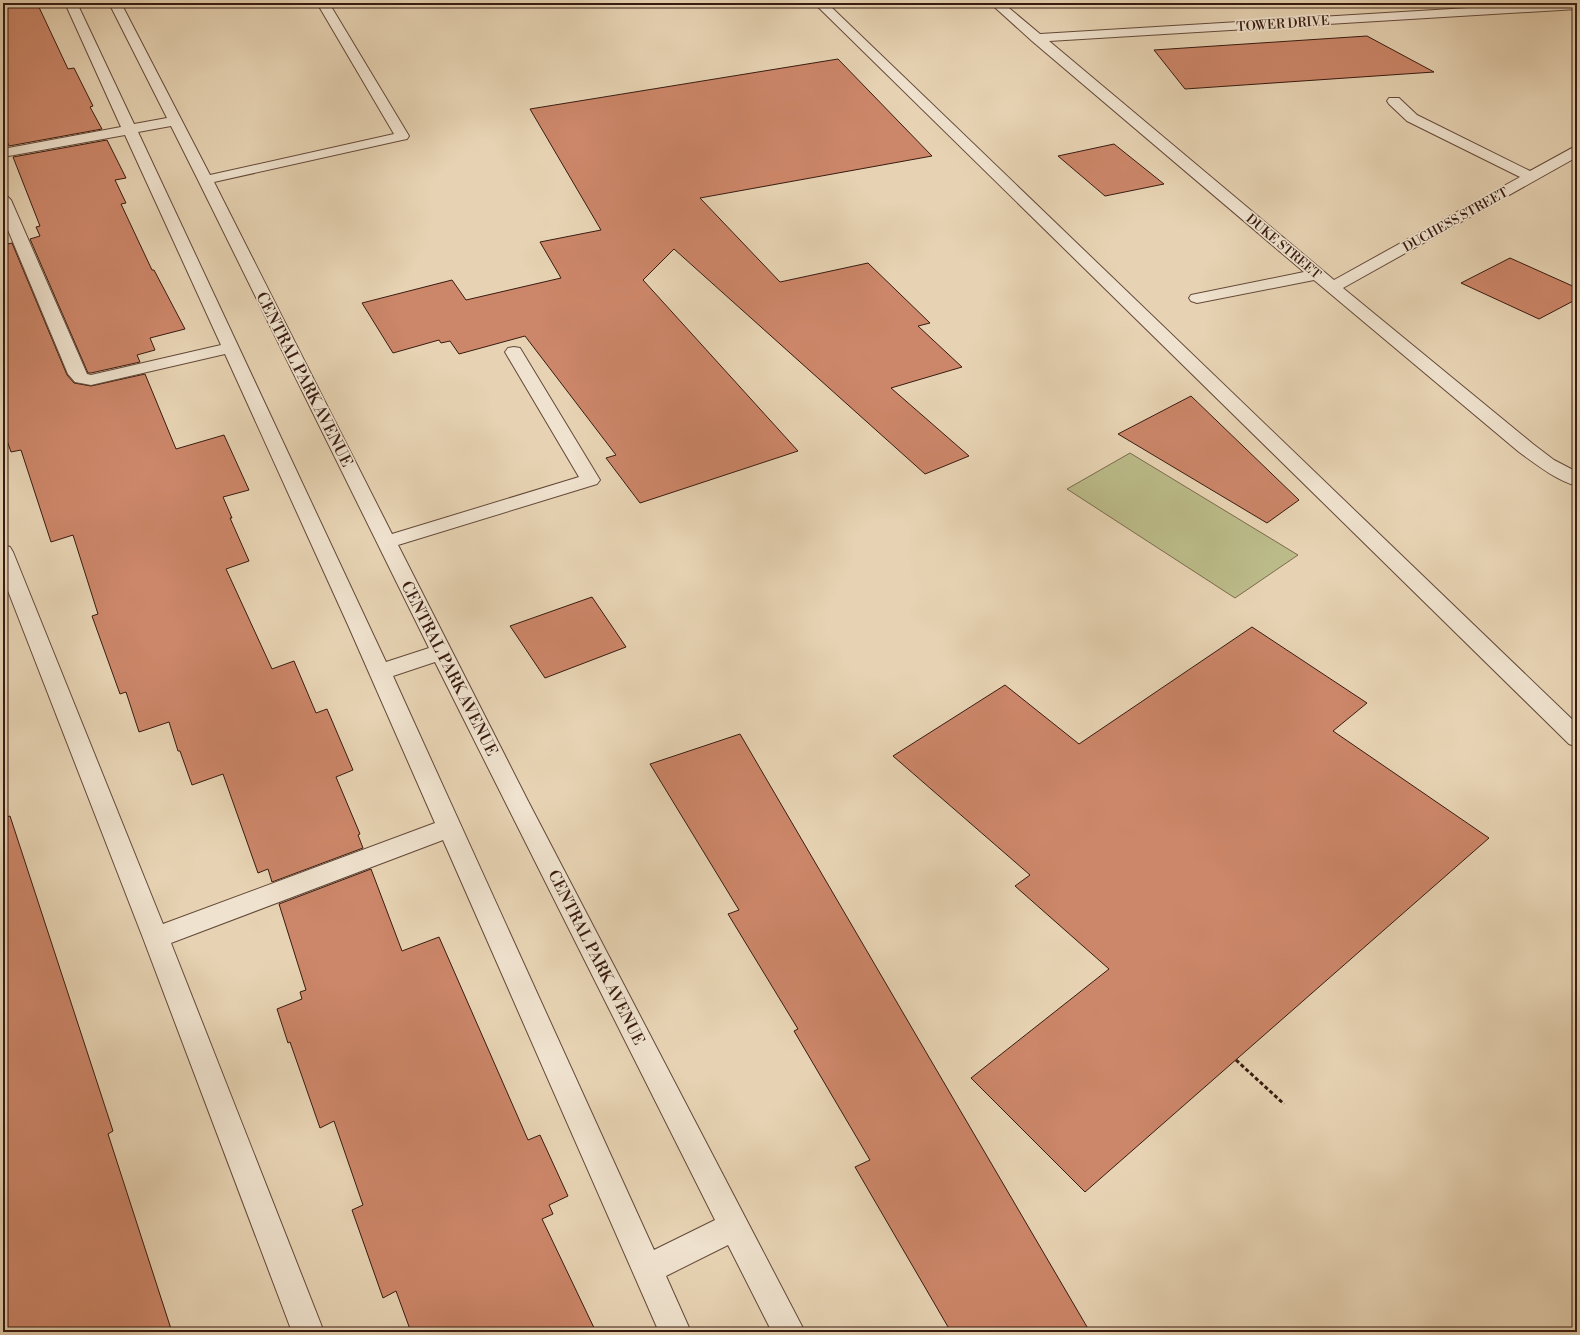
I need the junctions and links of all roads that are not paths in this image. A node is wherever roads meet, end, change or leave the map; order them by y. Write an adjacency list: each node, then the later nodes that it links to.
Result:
1 (71, 3): 10 (street)
2 (115, 3): 9 (street, CENTRAL PARK AVENUE)
3 (323, 3): 14 (street)
4 (820, 3): 26 (street)
5 (996, 3): 7 (street, DUKE STREET)
6 (1577, 5): 7 (street, TOWER DRIVE)
7 (1036, 38): 16 (street, DUKE STREET)
8 (1394, 101): 13 (street)
9 (175, 121): 10 (street); 14 (street, CENTRAL PARK AVENUE)
10 (129, 130): 12 (street); 19 (street)
11 (1577, 151): 13 (street, DUCHESS STREET)
12 (3, 153)
13 (1531, 177): 17 (street, DUCHESS STREET)
14 (205, 180): 22 (street, CENTRAL PARK AVENUE)
15 (3, 200): 19 (street)
16 (1317, 274): 17 (street, DUKE STREET); 18 (street)
17 (1333, 288): 21 (street, DUKE STREET)
18 (1197, 298)
19 (230, 348): 25 (street)
20 (514, 352): 22 (street)
21 (1577, 480)
22 (387, 542): 24 (street, CENTRAL PARK AVENUE)
23 (3, 552): 28 (street)
24 (442, 652): 25 (street); 29 (street, CENTRAL PARK AVENUE)
25 (380, 672): 27 (street)
26 (1577, 738)
27 (448, 828): 28 (street); 30 (street)
28 (156, 938): 31 (street)
29 (734, 1226): 30 (street); 33 (street, CENTRAL PARK AVENUE)
30 (646, 1270): 32 (street)
31 (308, 1332)
32 (674, 1332)
33 (789, 1332)

